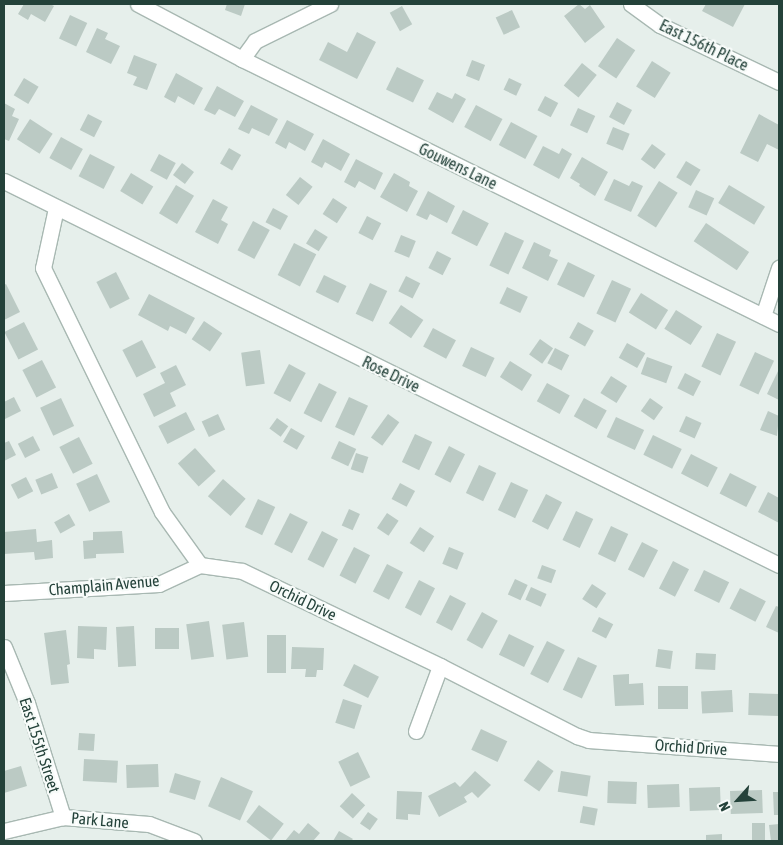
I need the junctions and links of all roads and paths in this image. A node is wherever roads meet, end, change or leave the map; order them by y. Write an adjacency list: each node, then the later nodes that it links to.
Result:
1 (138, 4): 4 (street, Gouwens Lane)
2 (330, 4): 4 (street)
3 (631, 4): 5 (street, East 156th Place)
4 (242, 59): 9 (street, Gouwens Lane)
5 (779, 82)
6 (4, 181): 7 (street, Rose Drive)
7 (56, 208): 11 (street); 12 (street, Rose Drive)
8 (779, 268): 9 (street)
9 (763, 316): 10 (street, Gouwens Lane)
10 (779, 324)
11 (200, 565): 13 (street, Champlain Avenue); 15 (street, Orchid Drive)
12 (779, 565)
13 (4, 593)
14 (4, 647): 18 (street, East 155th Street)
15 (440, 666): 16 (street); 17 (street, Orchid Drive)
16 (416, 731)
17 (779, 754)
18 (63, 817): 19 (street, Park Lane); 20 (street, Park Lane)
19 (4, 831)
20 (194, 841)

